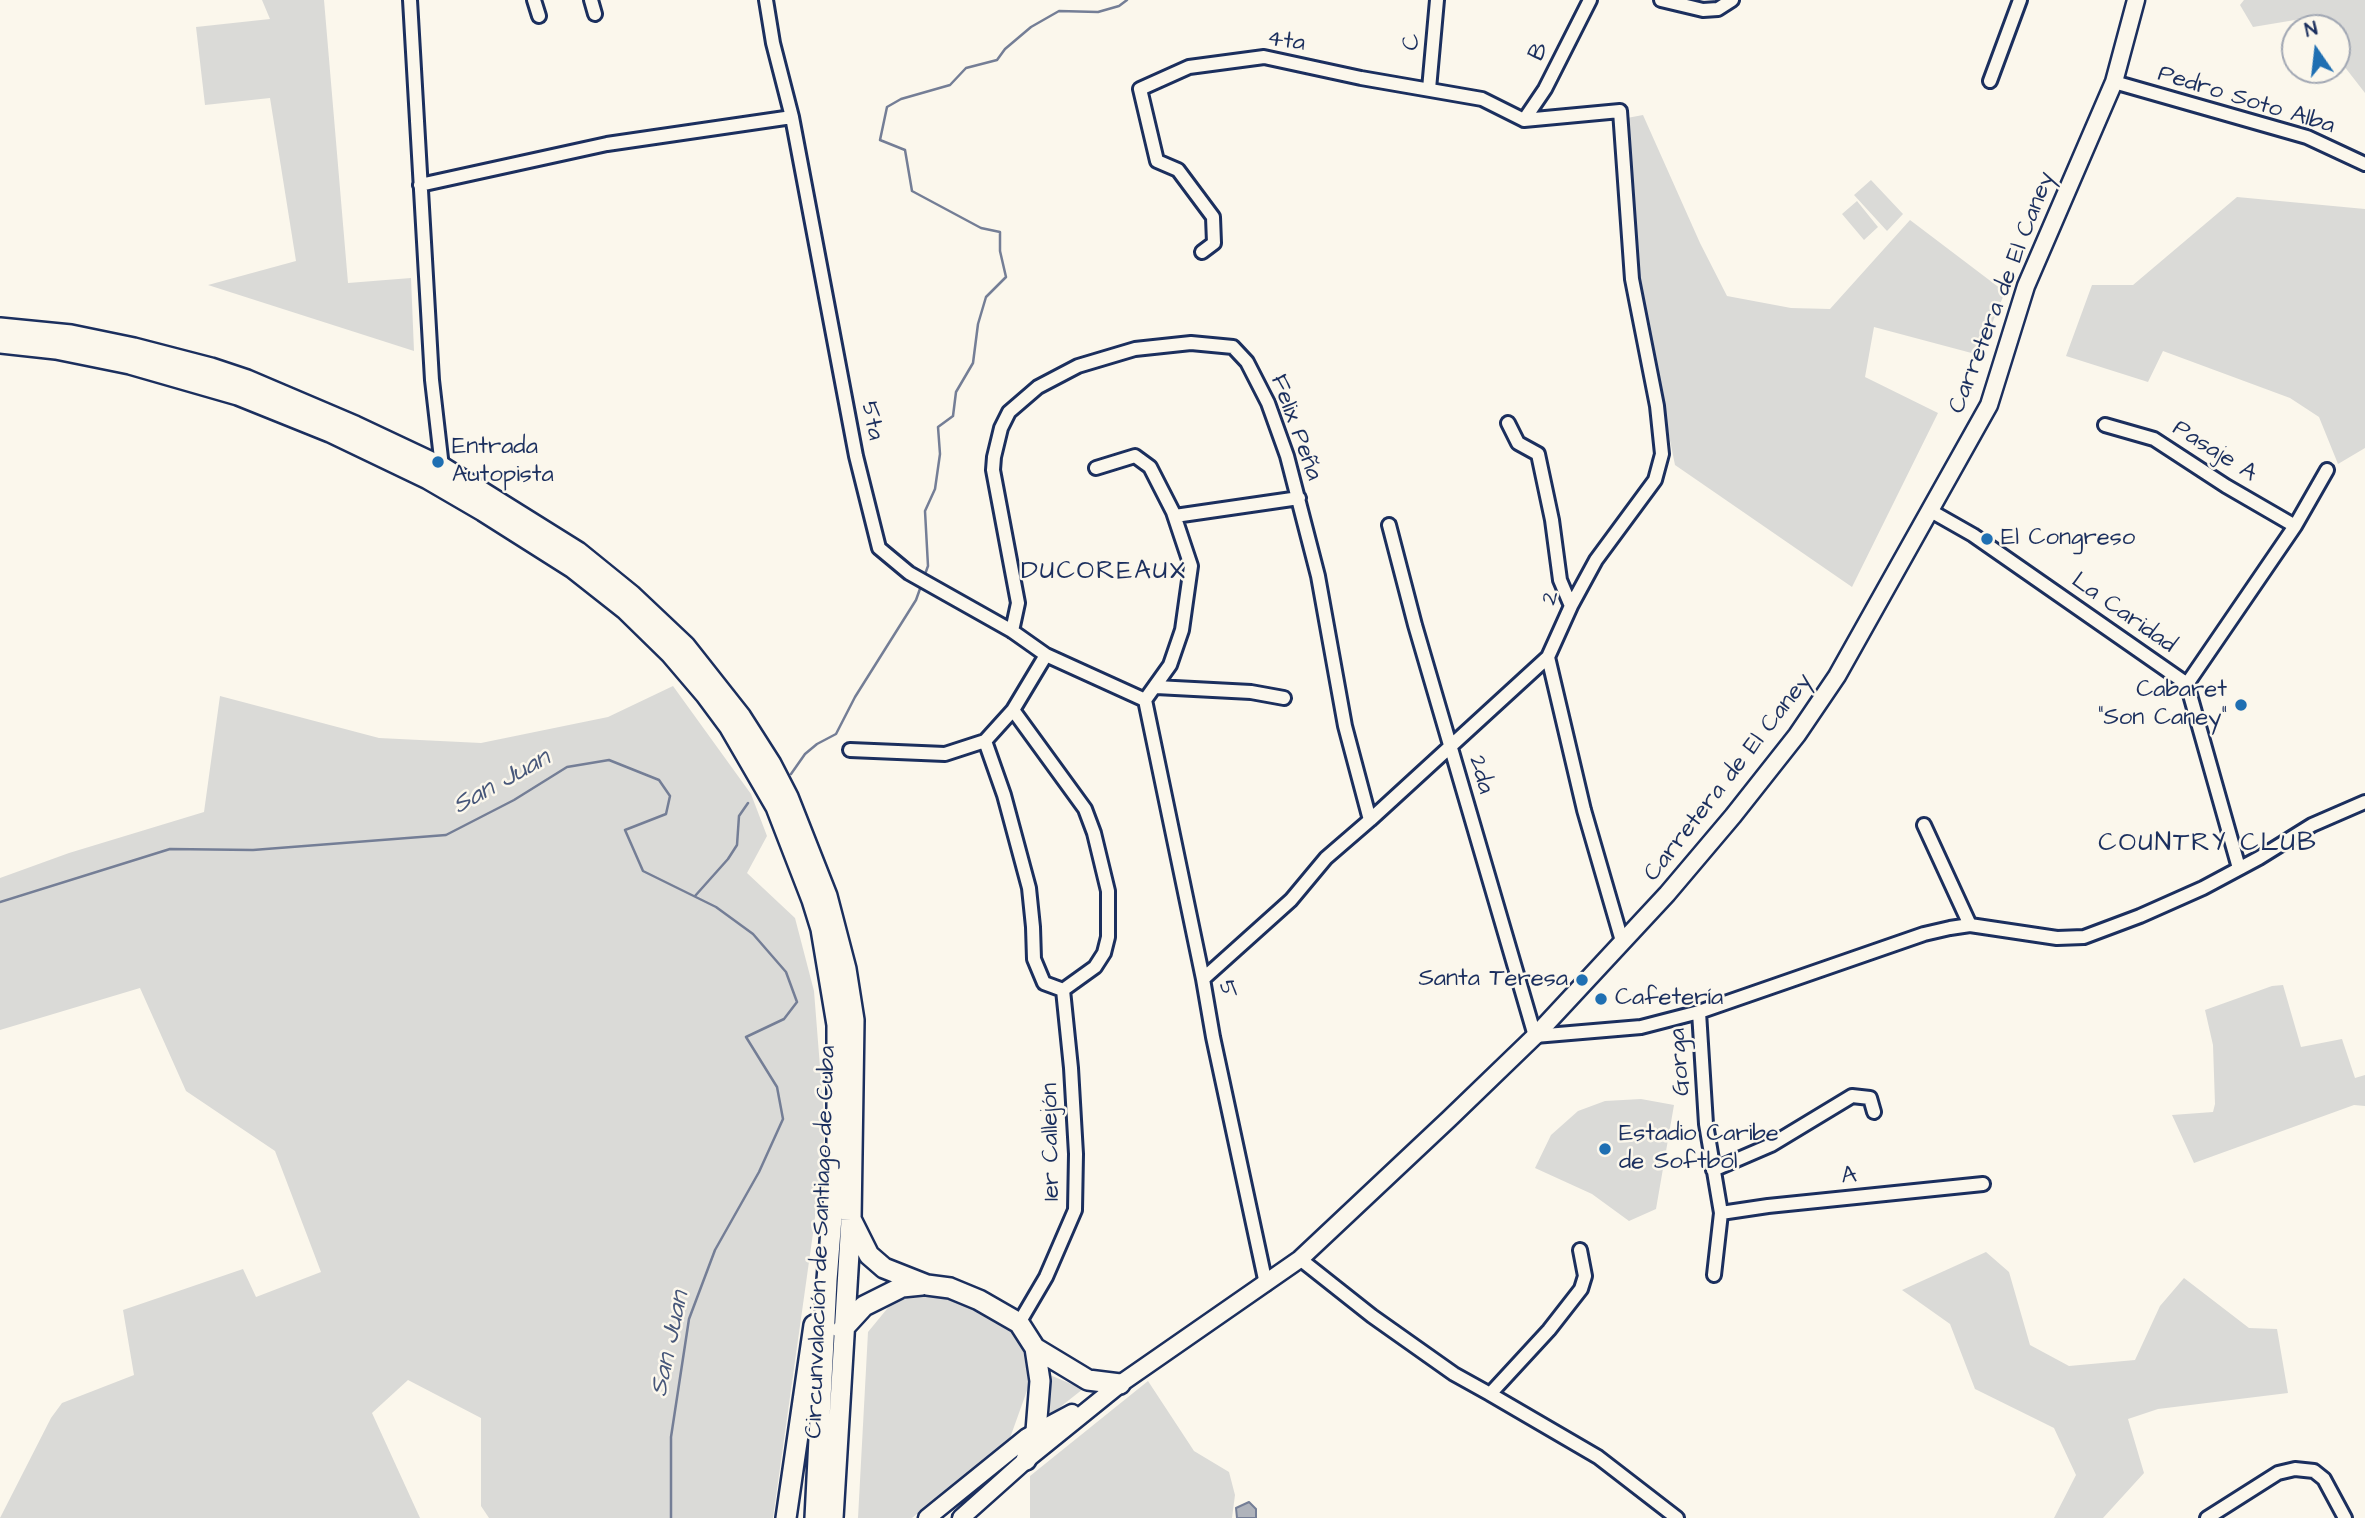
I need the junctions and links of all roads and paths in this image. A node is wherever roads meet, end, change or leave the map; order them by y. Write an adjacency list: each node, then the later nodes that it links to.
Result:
1 (410, 0): 19 (street)
2 (534, 0): 12 (street)
3 (591, 0): 11 (street)
4 (766, 0): 16 (street, 5ta)
5 (1437, 0): 15 (street, C)
6 (1590, 0): 17 (street, B)
7 (1661, 0): 8 (street)
8 (1732, 0)
9 (2020, 0): 13 (street)
10 (2136, 0): 14 (main road, Carretera de El Caney)
11 (595, 14)
12 (539, 16)
13 (1990, 81)
14 (2114, 82): 18 (street, Pedro Soto Alba); 29 (main road, Carretera de El Caney)
15 (1429, 89): 17 (street, 4ta); 20 (street, 4ta)
16 (792, 117): 19 (street); 34 (street, 5ta)
17 (1524, 120): 33 (street, 2)
18 (2365, 164)
19 (420, 185): 27 (street)
20 (1202, 252)
21 (0, 328): 27 (highway, Circunvalación de Santiago de Cuba)
22 (0, 343): 27 (highway, Circunvalación de Santiago de Cuba)
23 (1508, 424): 33 (street)
24 (2105, 425): 32 (street, Pasaje A)
25 (1096, 468): 30 (street)
26 (2327, 470): 32 (street, La Caridad)
27 (435, 473): 59 (highway, Circunvalación de Santiago de Cuba); 63 (highway, Circunvalación de Santiago de Cuba)
28 (1299, 499): 30 (street); 34 (street, Felix Peña); 46 (street, Felix Peña)
29 (1929, 510): 37 (street, La Caridad); 50 (main road, Carretera de El Caney)
30 (1175, 516): 38 (street)
31 (1389, 525): 43 (street, 2da)
32 (2295, 526): 37 (street, La Caridad)
33 (1571, 606): 36 (street, 2)
34 (1012, 631): 35 (street, 5ta)
35 (1046, 655): 40 (street, 5ta); 41 (street)
36 (1548, 657): 43 (street, 2); 50 (street)
37 (2187, 684): 48 (street, La Caridad)
38 (1156, 687): 39 (street); 40 (street)
39 (1284, 698)
40 (1145, 700): 51 (street, 5)
41 (1013, 710): 42 (street); 52 (street)
42 (985, 741): 44 (street); 52 (street)
43 (1450, 745): 46 (street, 2); 54 (street, 2da)
44 (850, 750)
45 (2365, 802): 48 (street)
46 (1370, 820): 51 (street, 2)
47 (1924, 825): 49 (street)
48 (2239, 868): 49 (street)
49 (1969, 925): 53 (street)
50 (1622, 941): 54 (main road, Carretera de El Caney)
51 (1203, 979): 64 (street, 5)
52 (1063, 990): 67 (street, 1er Callejón)
53 (1699, 1012): 54 (street); 56 (street, Gorga)
54 (1535, 1036): 61 (main road, Carretera de El Caney)
55 (1874, 1112): 56 (street)
56 (1713, 1170): 58 (street, Gorga)
57 (1983, 1184): 58 (street, A)
58 (1721, 1213): 62 (street, Gorga)
59 (851, 1220): 65 (highway); 68 (highway, Circunvalación de Santiago de Cuba)
60 (1580, 1251): 73 (street)
61 (1300, 1259): 64 (main road, Carretera de El Caney); 73 (street)
62 (1714, 1275)
63 (827, 1280): 71 (highway, Circunvalación de Santiago de Cuba); 77 (highway)
64 (1266, 1284): 72 (main road, Carretera de El Caney)
65 (927, 1285): 66 (highway); 67 (highway)
66 (864, 1306): 68 (highway); 70 (highway)
67 (1018, 1323): 69 (highway)
68 (845, 1324): 70 (highway, Circunvalación de Santiago de Cuba); 71 (highway)
69 (1035, 1348): 72 (highway); 75 (highway)
70 (844, 1350): 79 (highway, Circunvalación de Santiago de Cuba)
71 (822, 1372): 78 (highway, Circunvalación de Santiago de Cuba)
72 (1120, 1384): 74 (main road, Carretera de El Caney)
73 (1490, 1394): 82 (street)
74 (1102, 1397): 75 (main road, Carretera de El Caney); 76 (main road, Carretera de El Caney)
75 (1032, 1434): 76 (highway); 80 (main road, Carretera de El Caney)
76 (1026, 1460): 81 (main road, Carretera de El Caney)
77 (786, 1518)
78 (815, 1518)
79 (833, 1518)
80 (928, 1518)
81 (961, 1518)
82 (1678, 1518)
83 (2207, 1518): 84 (street)
84 (2345, 1518)

